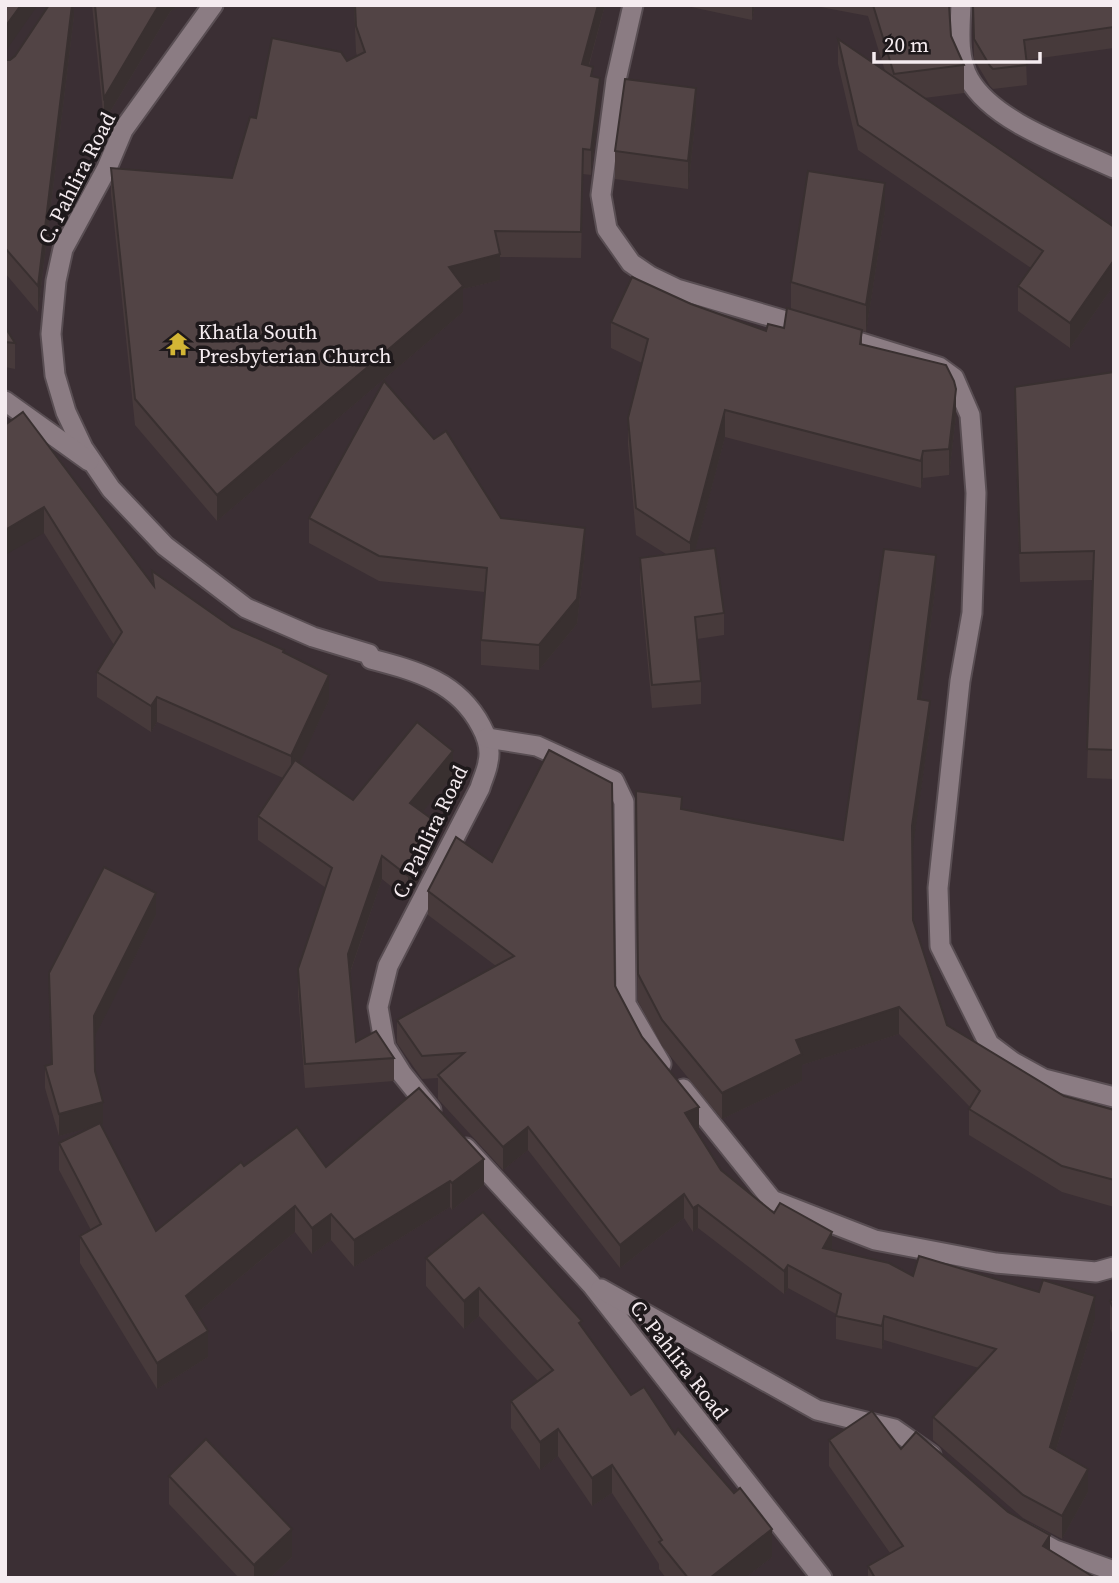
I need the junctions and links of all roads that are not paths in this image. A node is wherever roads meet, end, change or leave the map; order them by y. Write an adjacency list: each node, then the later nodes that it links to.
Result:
1 (213, 5): 6 (street, C. Pahlira Road)
2 (633, 5): 8 (street)
3 (961, 5): 4 (street)
4 (1114, 167)
5 (5, 401): 6 (street)
6 (95, 466): 7 (street, C. Pahlira Road)
7 (487, 738): 9 (street); 10 (street, C. Pahlira Road)
8 (1114, 1097)
9 (1114, 1267)
10 (591, 1284): 11 (street); 14 (street, C. Pahlira Road)
11 (946, 1469)
12 (1006, 1521): 13 (street)
13 (1114, 1571)
14 (822, 1578)

